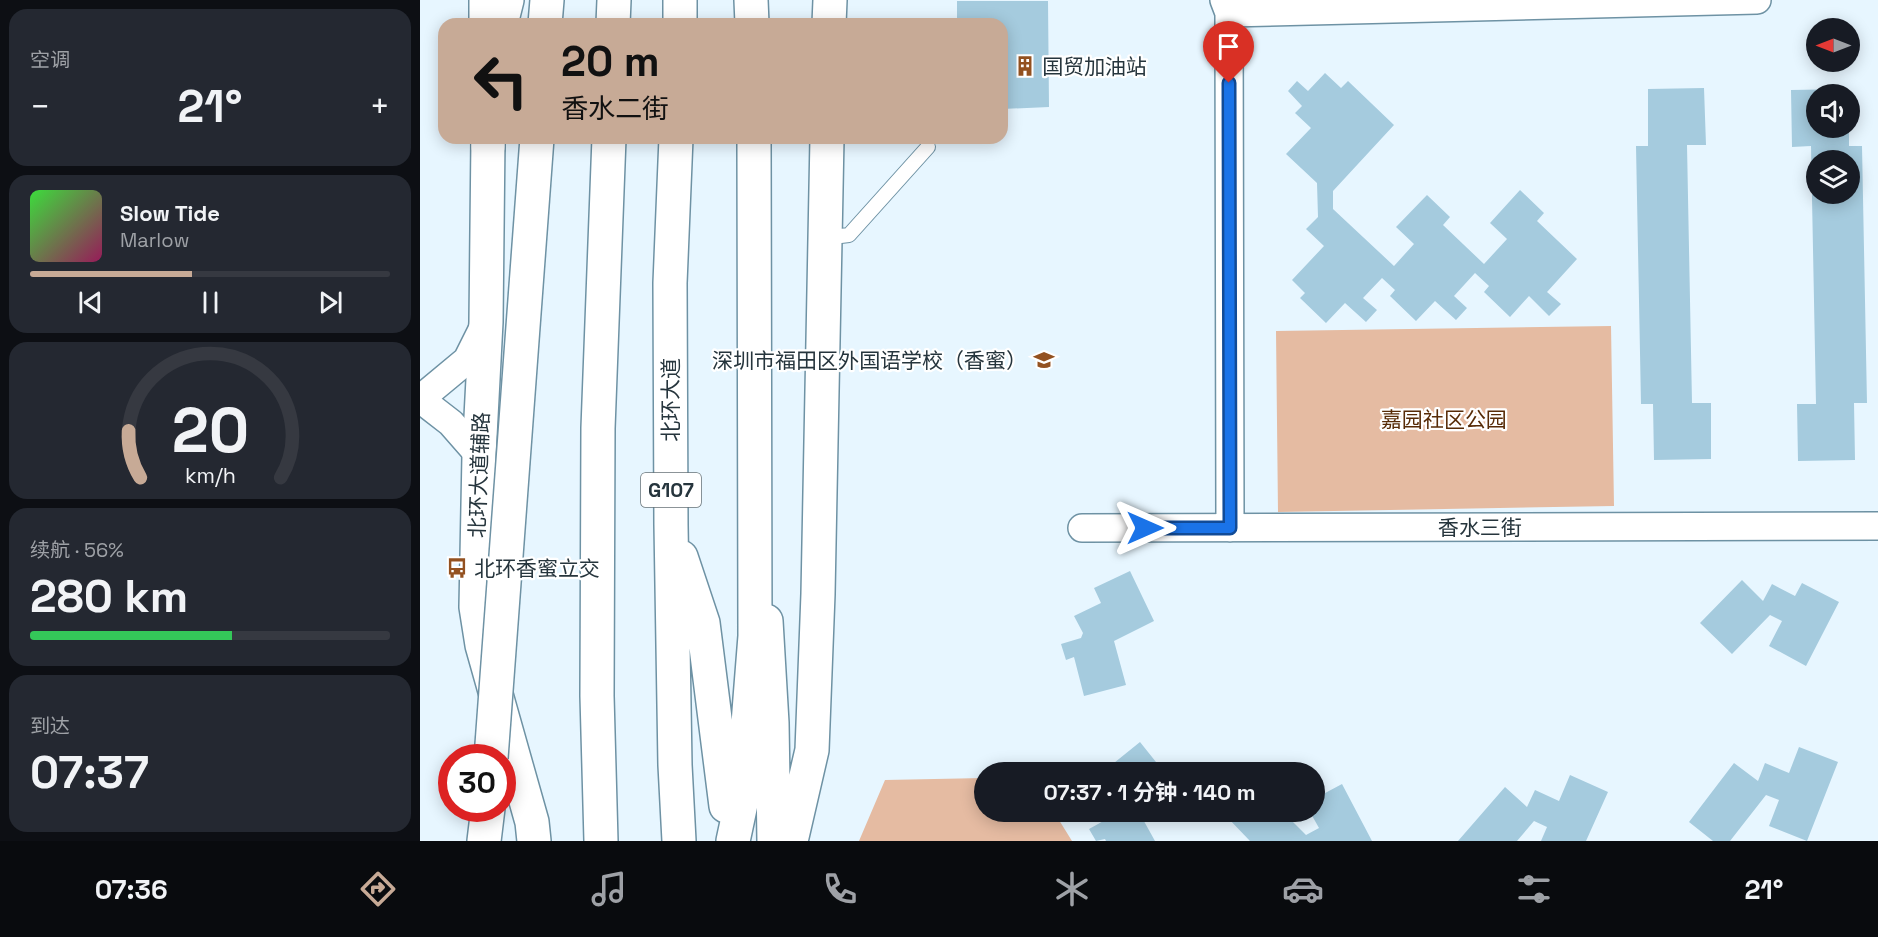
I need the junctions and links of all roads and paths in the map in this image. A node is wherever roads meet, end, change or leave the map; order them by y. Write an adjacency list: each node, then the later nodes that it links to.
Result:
1 (486, 0): 9 (main road)
2 (507, 0): 10 (main road)
3 (614, 0): 11 (main road)
4 (680, 0): 12 (main road)
5 (752, 0): 13 (main road)
6 (830, 0): 14 (main road)
7 (1757, 0): 8 (street)
8 (1226, 6): 30 (street)
9 (486, 18)
10 (502, 18)
11 (613, 18)
12 (680, 18)
13 (752, 18)
14 (829, 18)
15 (488, 144): 23 (main road, 北环大道辅路)
16 (537, 144): 31 (main road, bridge)
17 (609, 144): 36 (main road)
18 (676, 144): 27 (main road, 北环大道 / G107)
19 (754, 144): 26 (main road)
20 (827, 144): 22 (main road)
21 (928, 147): 22 (lane)
22 (825, 238): 32 (main road)
23 (486, 322): 24 (street); 25 (main road, 北环大道辅路)
24 (420, 399): 25 (street)
25 (479, 455): 35 (main road, 北环大道辅路)
26 (755, 498): 38 (main road); 39 (main road)
27 (671, 525): 37 (main road, 北环大道 / G107); 38 (main road)
28 (1878, 526): 30 (street, 香水三街)
29 (1082, 528): 30 (street, 香水三街)
30 (1230, 528)
31 (492, 744)
32 (812, 750): 40 (main road); 41 (main road)
33 (486, 822): 34 (main road)
34 (484, 841)
35 (534, 841)
36 (601, 841)
37 (680, 841)
38 (732, 841)
39 (774, 841)
40 (790, 841)
41 (811, 841)

